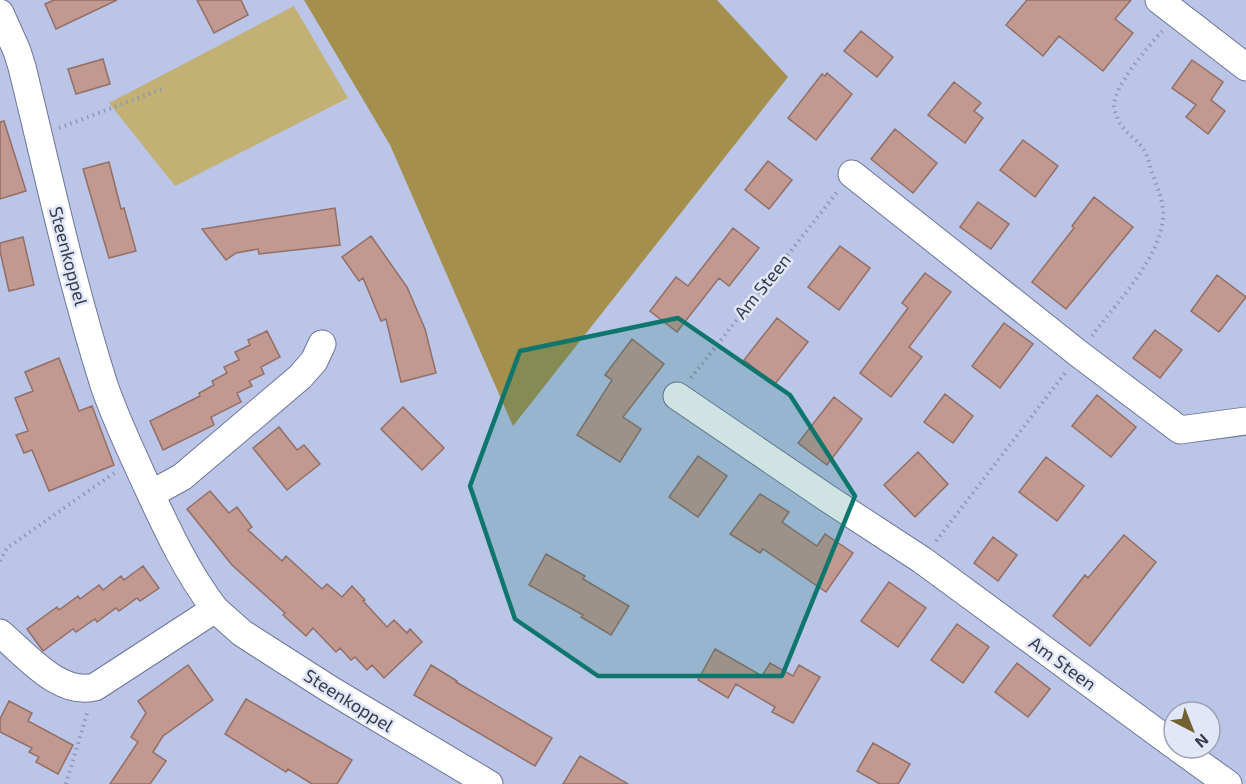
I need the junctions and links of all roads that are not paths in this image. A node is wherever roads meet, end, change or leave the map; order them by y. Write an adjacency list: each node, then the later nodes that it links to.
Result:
1 (1175, 5): 3 (street)
2 (0, 14): 8 (street, Steenkoppel)
3 (1246, 68)
4 (852, 174): 7 (street)
5 (322, 344): 8 (street)
6 (677, 396): 11 (street, Am Steen)
7 (1246, 421)
8 (151, 494): 9 (street, Steenkoppel)
9 (215, 609): 10 (street); 13 (street, Steenkoppel)
10 (0, 633)
11 (1162, 736)
12 (1194, 760): 14 (street)
13 (489, 784)
14 (1227, 784)

